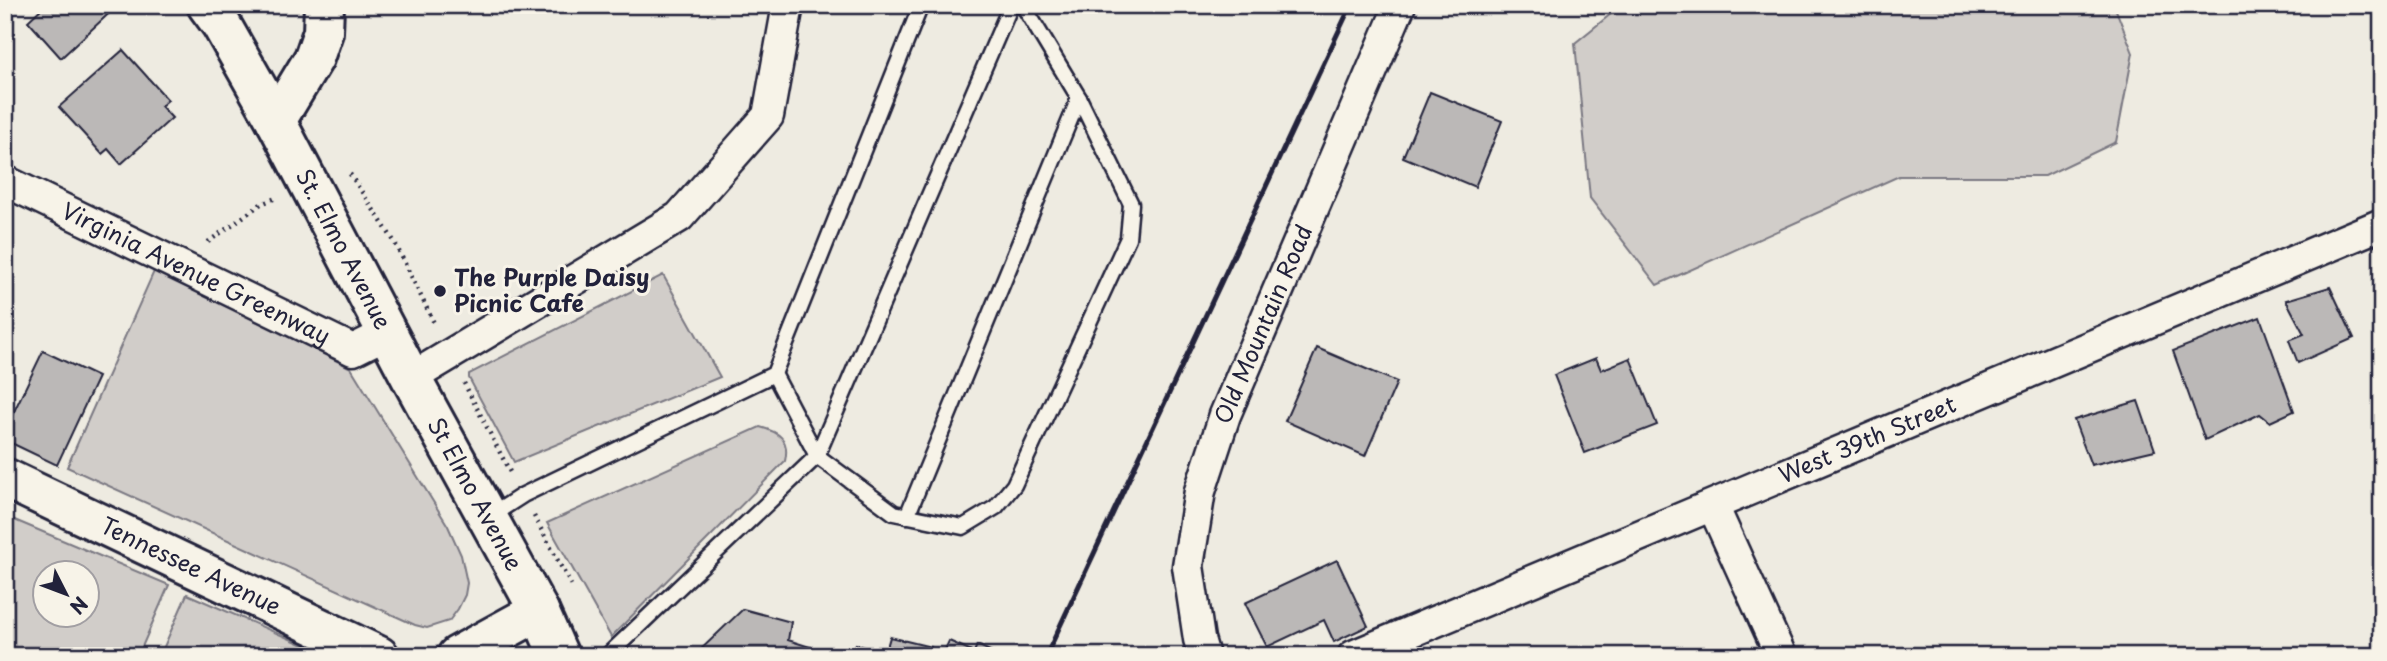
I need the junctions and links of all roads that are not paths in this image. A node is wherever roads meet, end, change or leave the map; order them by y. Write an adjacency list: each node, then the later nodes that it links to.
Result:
1 (207, 5): 9 (main road)
2 (324, 5): 9 (main road)
3 (788, 5): 14 (street)
4 (921, 5): 13 (lane)
5 (1011, 5): 15 (lane)
6 (1023, 5): 8 (lane)
7 (1400, 5): 25 (street, Old Mountain Road)
8 (1079, 98): 18 (lane); 18 (lane)
9 (276, 121): 12 (main road, St. Elmo Avenue)
10 (5, 181): 12 (street, Virginia Avenue Greenway)
11 (2382, 224): 17 (street, West 39th Street)
12 (387, 333): 14 (main road, St. Elmo Avenue)
13 (774, 374): 15 (lane); 19 (lane)
14 (411, 378): 19 (main road, St Elmo Avenue)
15 (817, 456): 18 (lane); 24 (lane)
16 (5, 478): 21 (main road, Tennessee Avenue)
17 (1713, 506): 26 (street, West 39th Street); 27 (street)
18 (907, 516)
19 (486, 519): 20 (main road, St Elmo Avenue)
20 (539, 611): 22 (main road); 23 (main road)
21 (379, 656)
22 (457, 656)
23 (559, 656)
24 (607, 656)
25 (1204, 656)
26 (1353, 656)
27 (1781, 656)

